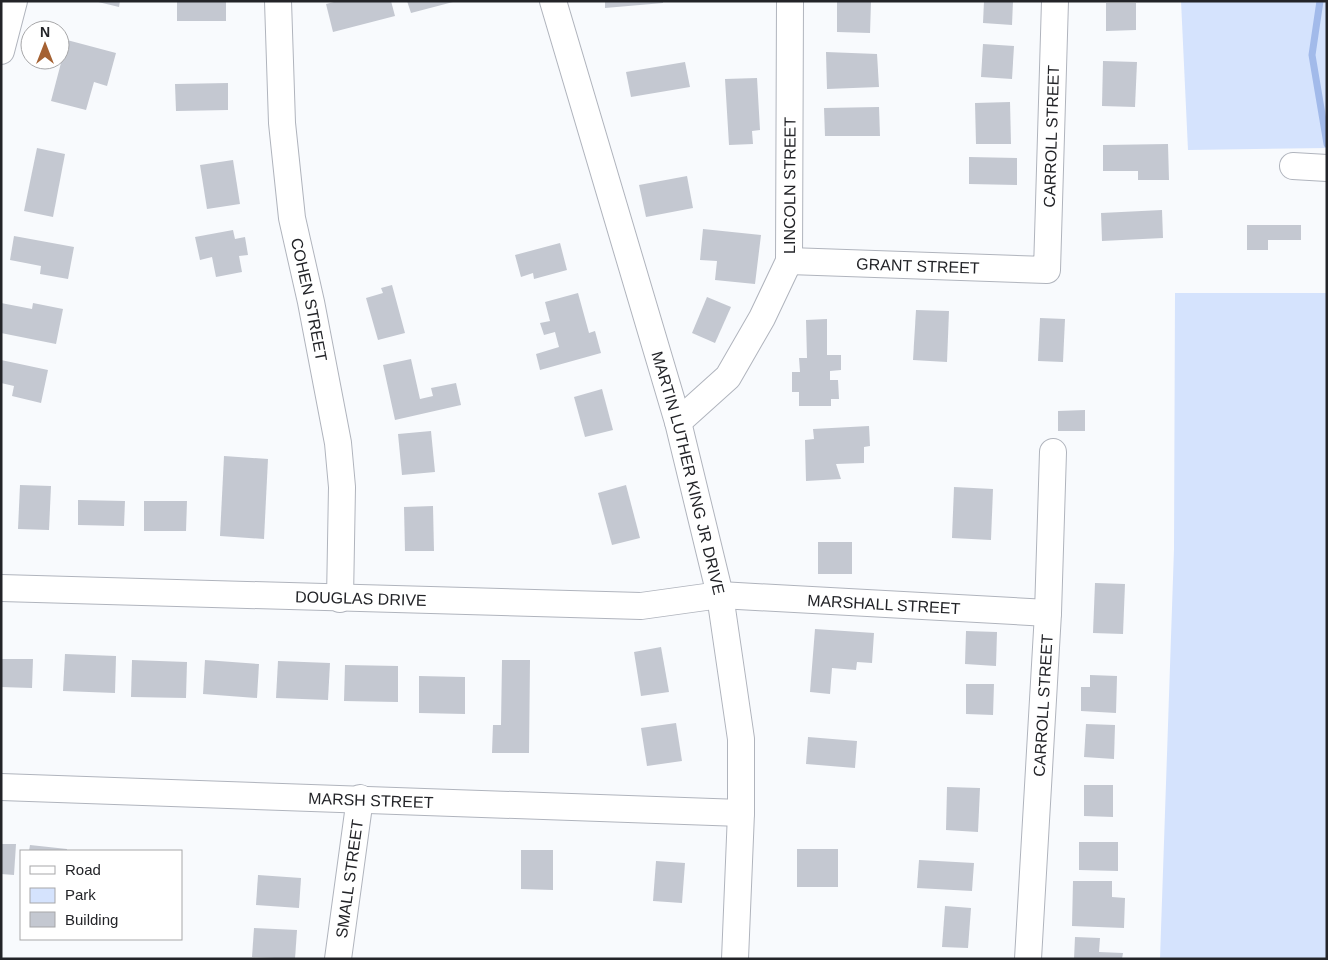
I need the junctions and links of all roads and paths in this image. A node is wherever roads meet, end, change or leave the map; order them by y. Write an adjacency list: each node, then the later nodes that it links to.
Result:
1 (14, 1): 6 (street)
2 (278, 1): 15 (street, COHEN STREET)
3 (553, 1): 11 (street, MARTIN LUTHER KING JR DRIVE)
4 (790, 1): 9 (street, LINCOLN STREET)
5 (1055, 1): 10 (street, CARROLL STREET)
6 (1, 51)
7 (1293, 166): 8 (street)
8 (1327, 168)
9 (789, 261): 10 (street, GRANT STREET); 11 (street, LINCOLN STREET)
10 (1047, 270)
11 (678, 422): 14 (street, MARTIN LUTHER KING JR DRIVE)
12 (1053, 452): 16 (street, CARROLL STREET)
13 (1, 588): 15 (street, DOUGLAS DRIVE)
14 (720, 595): 15 (street, DOUGLAS DRIVE); 16 (street, MARSHALL STREET); 19 (street, MARTIN LUTHER KING JR DRIVE)
15 (340, 599)
16 (1048, 613): 22 (street, CARROLL STREET)
17 (1, 787): 18 (street, MARSH STREET)
18 (360, 798): 19 (street, MARSH STREET); 20 (street, SMALL STREET)
19 (741, 813): 21 (street, MARTIN LUTHER KING JR DRIVE)
20 (342, 957)
21 (735, 959)
22 (1028, 959)

